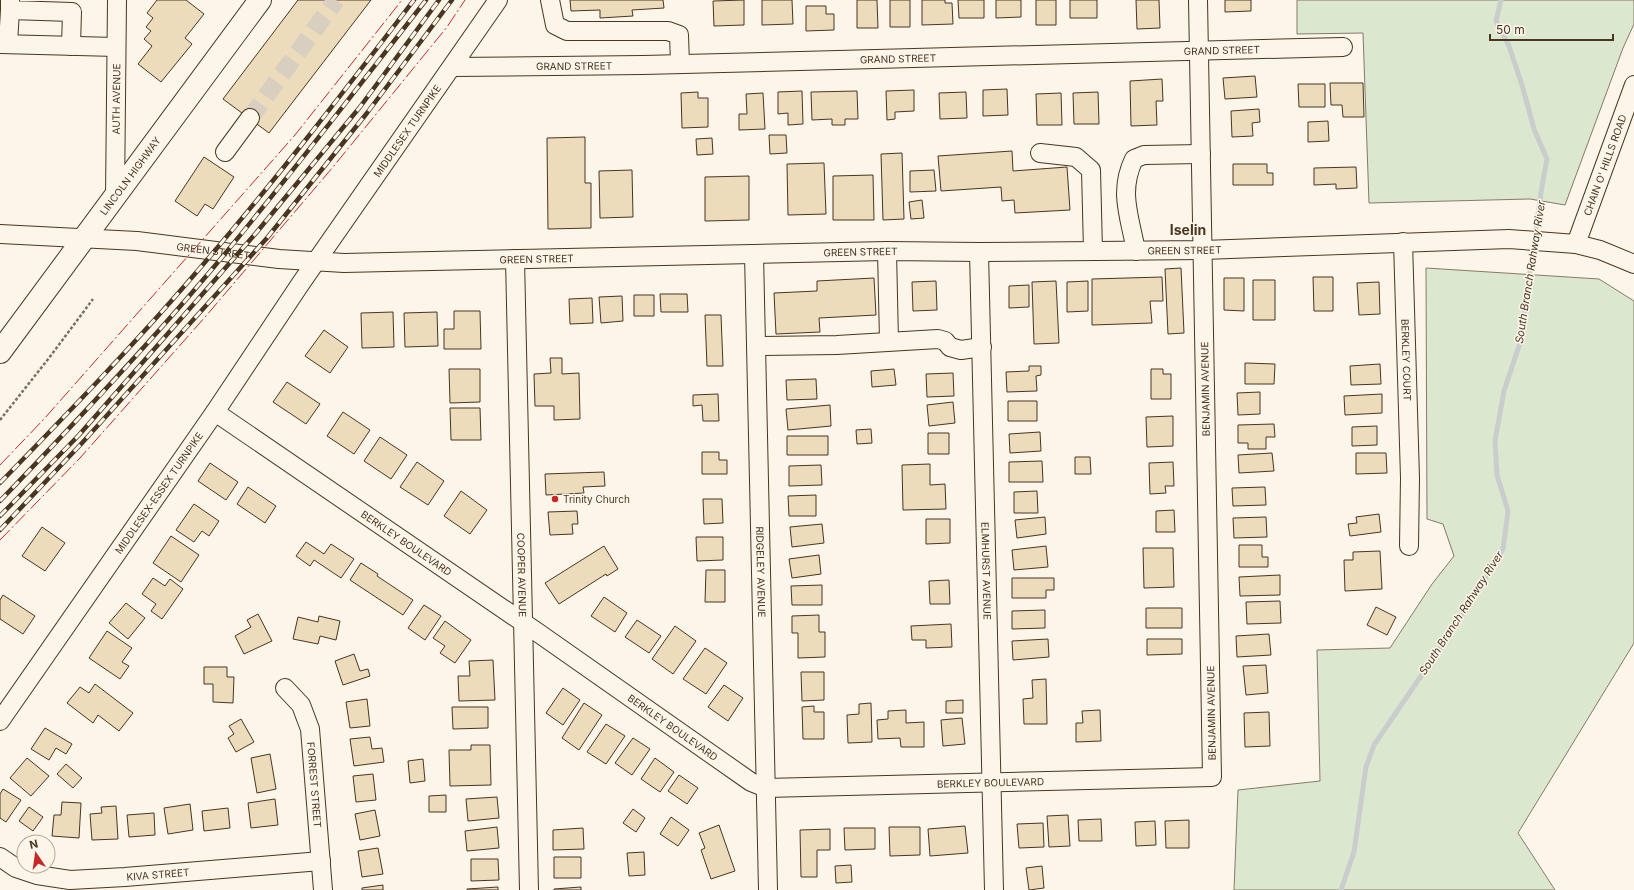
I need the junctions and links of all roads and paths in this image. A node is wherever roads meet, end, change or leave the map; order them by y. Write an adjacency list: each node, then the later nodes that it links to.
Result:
1 (117, 0): 9 (street, AUTH AVENUE)
2 (260, 0): 19 (main road, LINCOLN HIGHWAY)
3 (498, 0): 13 (street, MIDDLESEX TURNPIKE)
4 (550, 0): 12 (street)
5 (1198, 0): 11 (street, BENJAMIN AVENUE)
6 (10, 5): 7 (street); 8 (street)
7 (4, 44): 8 (street)
8 (71, 46): 9 (street)
9 (116, 47): 19 (street, AUTH AVENUE)
10 (1343, 47): 11 (street, GRAND STREET)
11 (1199, 50): 12 (street, GRAND STREET); 18 (street, BENJAMIN AVENUE)
12 (680, 64): 13 (street, GRAND STREET)
13 (452, 67): 31 (street, MIDDLESEX TURNPIKE)
14 (1634, 85): 23 (street, CHAIN O' HILLS ROAD)
15 (250, 118): 16 (street)
16 (225, 152)
17 (1040, 153): 26 (street)
18 (1201, 154): 24 (street, BENJAMIN AVENUE); 27 (street)
19 (115, 198): 21 (main road, LINCOLN HIGHWAY)
20 (0, 234): 21 (street, GREEN STREET)
21 (85, 238): 31 (street, GREEN STREET); 37 (main road, LINCOLN HIGHWAY)
22 (1403, 242): 23 (street, GREEN STREET); 24 (street, GREEN STREET); 40 (street, BERKLEY COURT)
23 (1576, 244): 32 (street, GREEN STREET)
24 (1203, 250): 27 (street, GREEN STREET); 44 (street, BENJAMIN AVENUE)
25 (887, 251): 28 (street, GREEN STREET); 29 (street, GREEN STREET); 34 (street)
26 (1093, 251): 27 (street, GREEN STREET); 28 (street, GREEN STREET)
27 (1136, 251)
28 (979, 252): 36 (street, ELMHURST AVENUE)
29 (754, 254): 30 (street, GREEN STREET); 35 (street, RIDGELEY AVENUE)
30 (515, 259): 31 (street, GREEN STREET); 41 (street, COOPER AVENUE)
31 (316, 262): 38 (street, MIDDLESEX-ESSEX TURNPIKE)
32 (1634, 264)
33 (93, 300): 39 (path)
34 (889, 341): 35 (street); 36 (street)
35 (756, 346): 46 (street, RIDGELEY AVENUE)
36 (982, 347): 45 (street, ELMHURST AVENUE)
37 (0, 352)
38 (215, 412): 41 (street, BERKLEY BOULEVARD); 43 (street, MIDDLESEX-ESSEX TURNPIKE)
39 (0, 420)
40 (1409, 546)
41 (523, 622): 46 (street, BERKLEY BOULEVARD); 51 (street, COOPER AVENUE)
42 (285, 688): 48 (street, FORREST STREET)
43 (0, 722)
44 (1212, 777): 45 (street, BERKLEY BOULEVARD)
45 (991, 784): 46 (street, BERKLEY BOULEVARD); 53 (street, ELMHURST AVENUE)
46 (766, 788): 52 (street, RIDGELEY AVENUE)
47 (0, 857): 49 (street, KIVA STREET)
48 (321, 861): 49 (street, KIVA STREET); 50 (street, FORREST STREET)
49 (126, 884)
50 (324, 890)
51 (528, 890)
52 (768, 890)
53 (994, 890)

